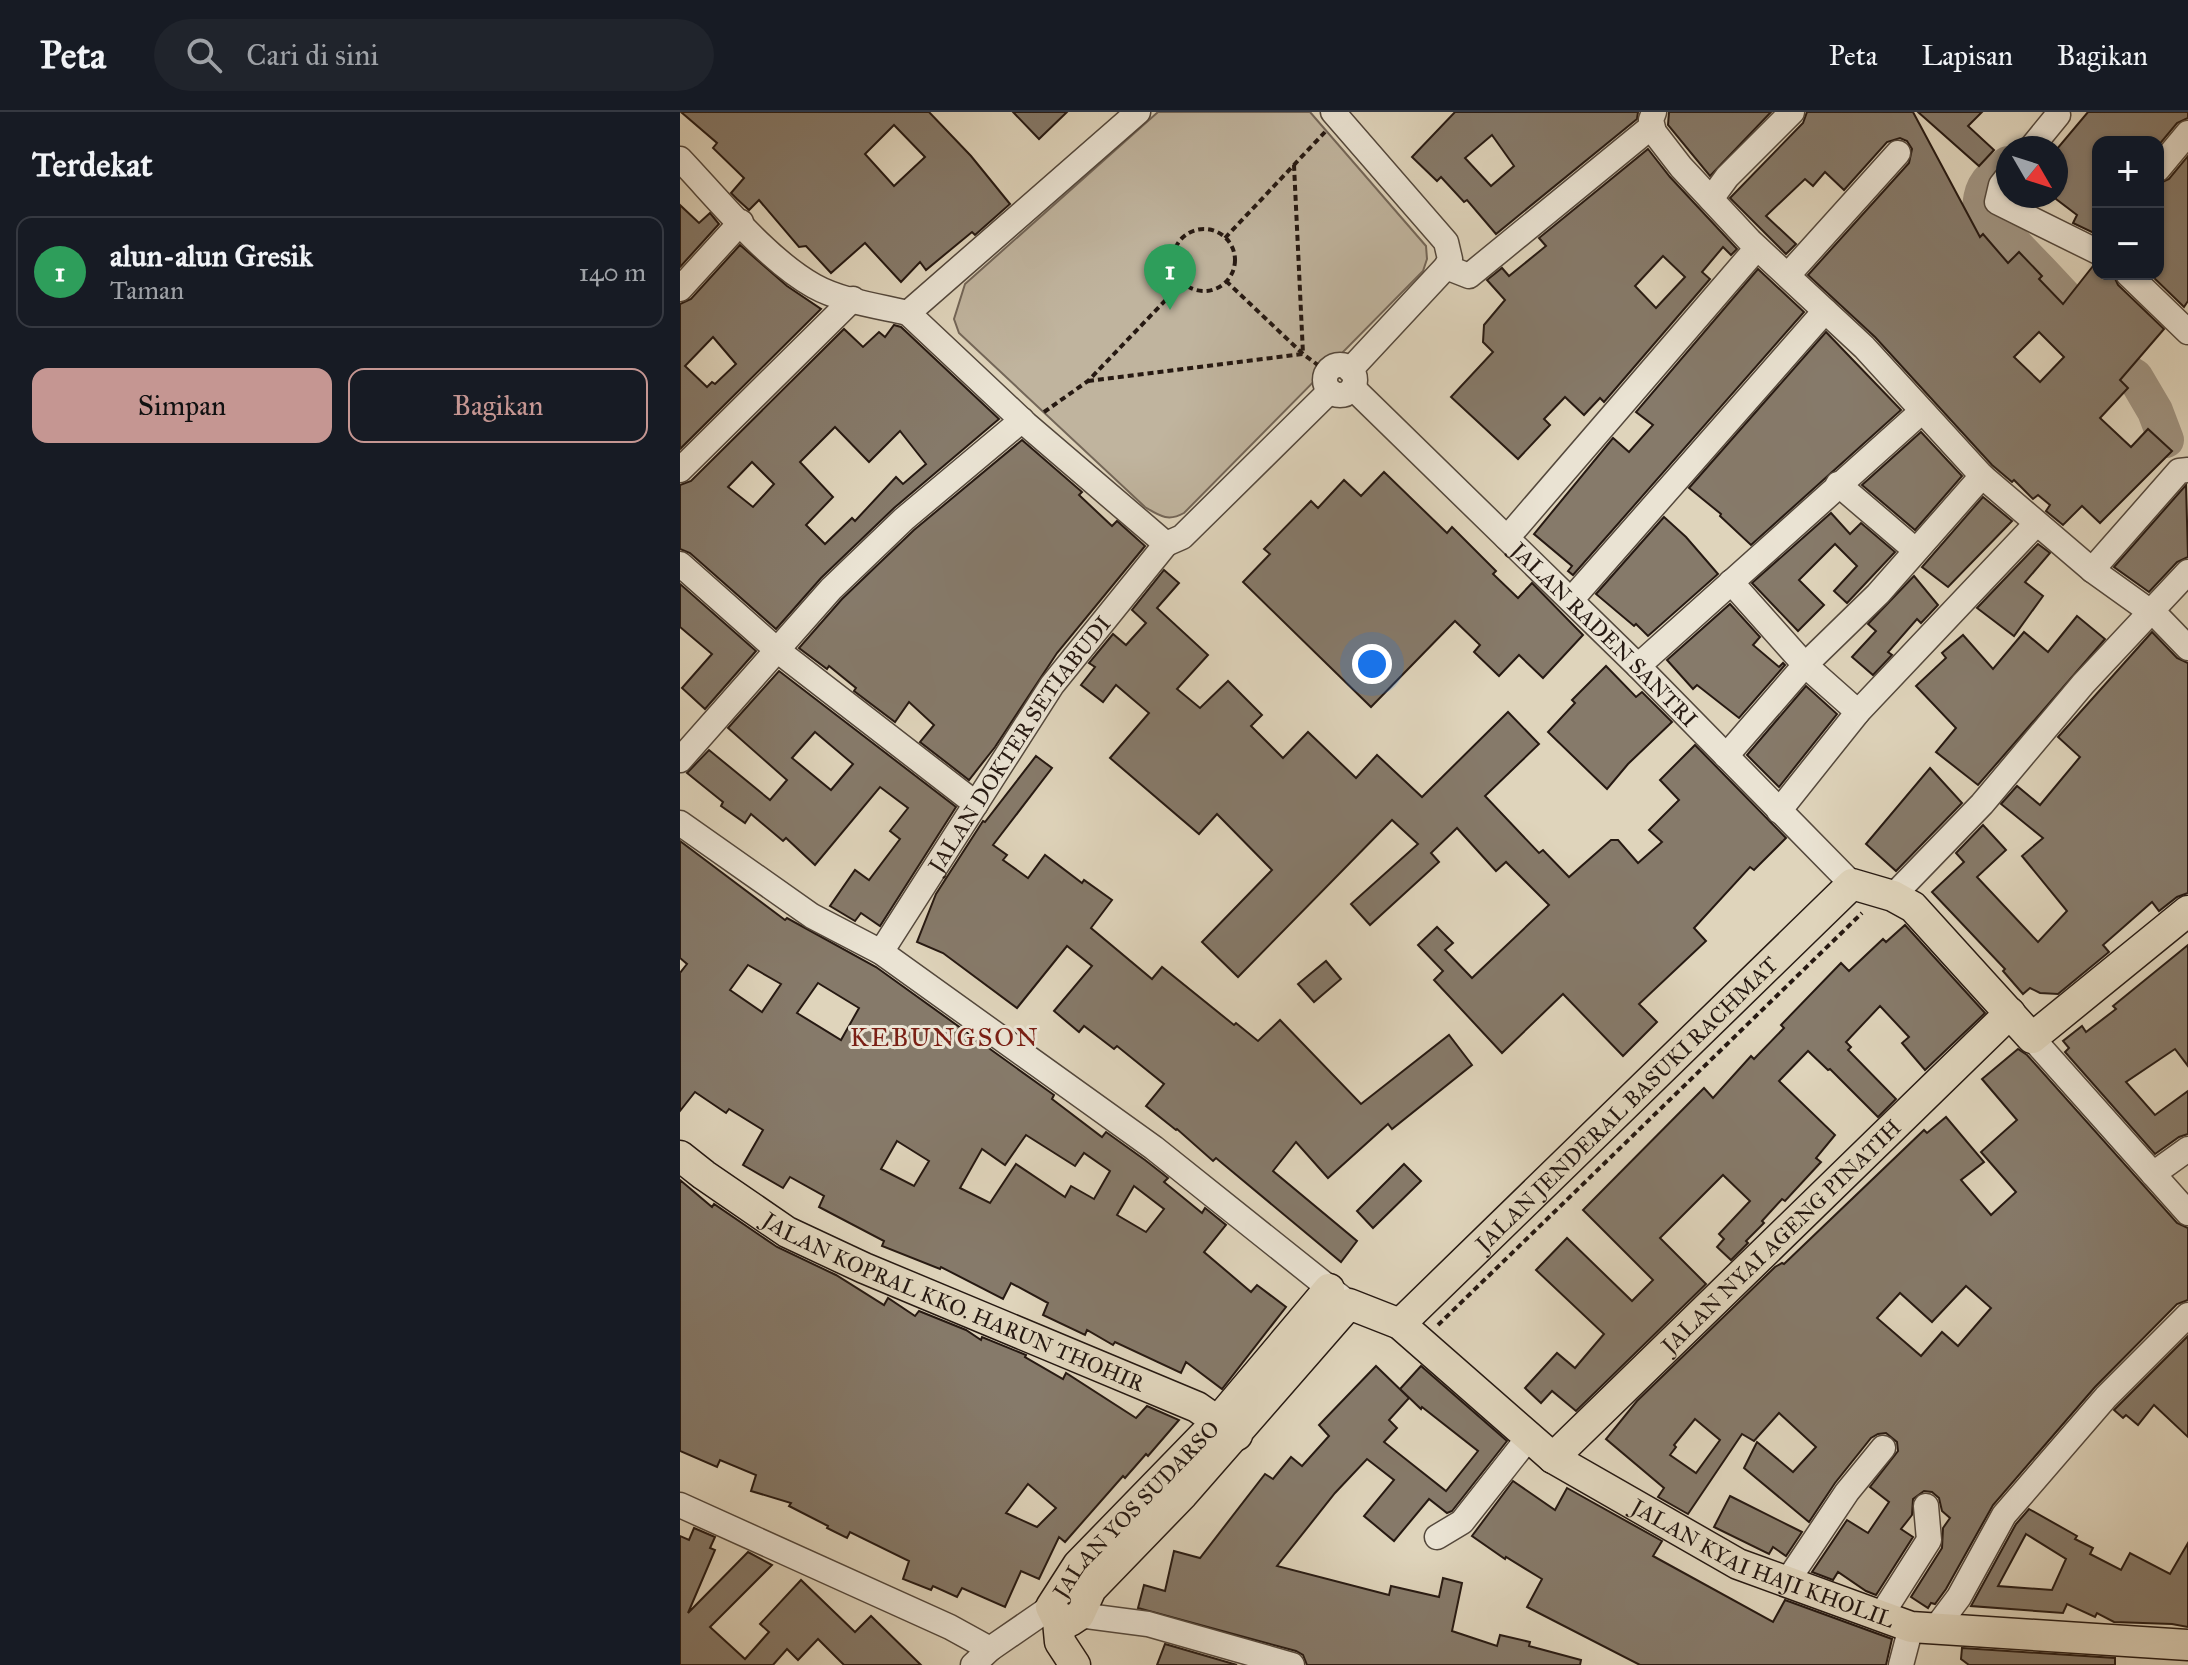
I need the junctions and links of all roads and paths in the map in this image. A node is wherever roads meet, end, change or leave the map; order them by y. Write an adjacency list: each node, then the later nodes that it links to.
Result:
1 (1138, 112): 26 (street)
2 (1792, 112): 12 (street)
3 (2057, 112): 7 (street)
4 (1336, 115): 11 (path); 18 (street)
5 (1653, 119): 12 (street); 18 (street)
6 (2188, 133): 10 (street)
7 (2041, 136)
8 (1898, 153): 19 (street)
9 (680, 159): 14 (street)
10 (2164, 162)
11 (1294, 165): 15 (path); 28 (path)
12 (1711, 199): 16 (street)
13 (2009, 208): 17 (street)
14 (741, 222): 23 (street); 24 (street)
15 (1225, 238): 21 (path); 22 (path)
16 (1757, 248): 19 (street); 38 (street)
17 (2092, 249)
18 (1446, 267): 29 (street, JALAN DOKTER SETIABUDI)
19 (1788, 275): 25 (street)
20 (2134, 280): 27 (street)
21 (1226, 281): 22 (path); 28 (path)
22 (1182, 283): 30 (path)
23 (680, 289)
24 (853, 299): 26 (street); 33 (street)
25 (1825, 311): 31 (street); 45 (street)
26 (908, 313): 32 (street)
27 (2188, 332)
28 (1303, 354): 29 (path); 30 (path)
29 (1340, 380): 38 (street, JALAN RADEN SANTRI); 39 (street, JALAN DOKTER SETIABUDI)
30 (1088, 381): 32 (path)
31 (1921, 412): 35 (street); 36 (street)
32 (1024, 422): 39 (street); 48 (street)
33 (680, 470)
34 (2188, 470): 42 (street)
35 (1982, 476): 37 (street); 40 (street)
36 (1838, 484): 40 (street); 44 (street)
37 (2036, 524): 42 (street); 51 (street)
38 (1507, 538): 45 (street, JALAN RADEN SANTRI)
39 (1166, 544): 54 (street, JALAN DOKTER SETIABUDI)
40 (1914, 549): 49 (street)
41 (680, 564): 48 (street)
42 (2092, 570): 46 (street)
43 (2188, 572): 46 (street)
44 (1731, 582): 49 (street); 50 (street)
45 (1571, 600): 50 (street, JALAN RADEN SANTRI)
46 (2149, 611): 47 (street); 58 (street)
47 (2188, 648)
48 (777, 650): 53 (street); 54 (street)
49 (1805, 665): 51 (street); 52 (street)
50 (1638, 666): 52 (street, JALAN RADEN SANTRI)
51 (1858, 712): 55 (street)
52 (1726, 756): 55 (street, JALAN RADEN SANTRI)
53 (680, 760)
54 (976, 804): 60 (street, JALAN DOKTER SETIABUDI)
55 (1779, 811): 57 (street, JALAN RADEN SANTRI)
56 (680, 823): 60 (street)
57 (1852, 884): 58 (main road); 69 (main road, JALAN JENDERAL BASUKI RACHMAT)
58 (1887, 895): 61 (main road); 69 (path)
59 (2188, 911): 62 (main road)
60 (881, 952): 67 (street)
61 (2010, 1013): 62 (main road); 73 (main road, JALAN NYAI AGENG PINATIH)
62 (2032, 1038): 65 (street)
63 (2188, 1149): 65 (street)
64 (680, 1156): 70 (main road, JALAN KOPRAL KKO. HARUN THOHIR)
65 (2153, 1174): 66 (street)
66 (2188, 1213)
67 (1339, 1296): 69 (main road, JALAN KYAI HAJI KHOLIL); 70 (main road, JALAN YOS SUDARSO)
68 (2188, 1315): 80 (street)
69 (1411, 1333): 71 (main road, JALAN KYAI HAJI KHOLIL)
70 (1227, 1428): 78 (main road, JALAN YOS SUDARSO)
71 (1529, 1437): 73 (main road, JALAN KYAI HAJI KHOLIL); 76 (street)
72 (1883, 1448): 77 (street)
73 (1553, 1458): 77 (main road, JALAN KYAI HAJI KHOLIL)
74 (680, 1505): 82 (street)
75 (1926, 1506): 79 (street)
76 (1437, 1537)
77 (1786, 1583): 79 (main road, JALAN KYAI HAJI KHOLIL)
78 (1062, 1614): 82 (street); 83 (main road); 84 (street)
79 (1880, 1617): 80 (main road, JALAN KYAI HAJI KHOLIL)
80 (1923, 1628): 81 (main road, JALAN KYAI HAJI KHOLIL); 85 (street)
81 (2188, 1645)
82 (982, 1657)
83 (1075, 1665)
84 (1292, 1665)
85 (1901, 1665)

